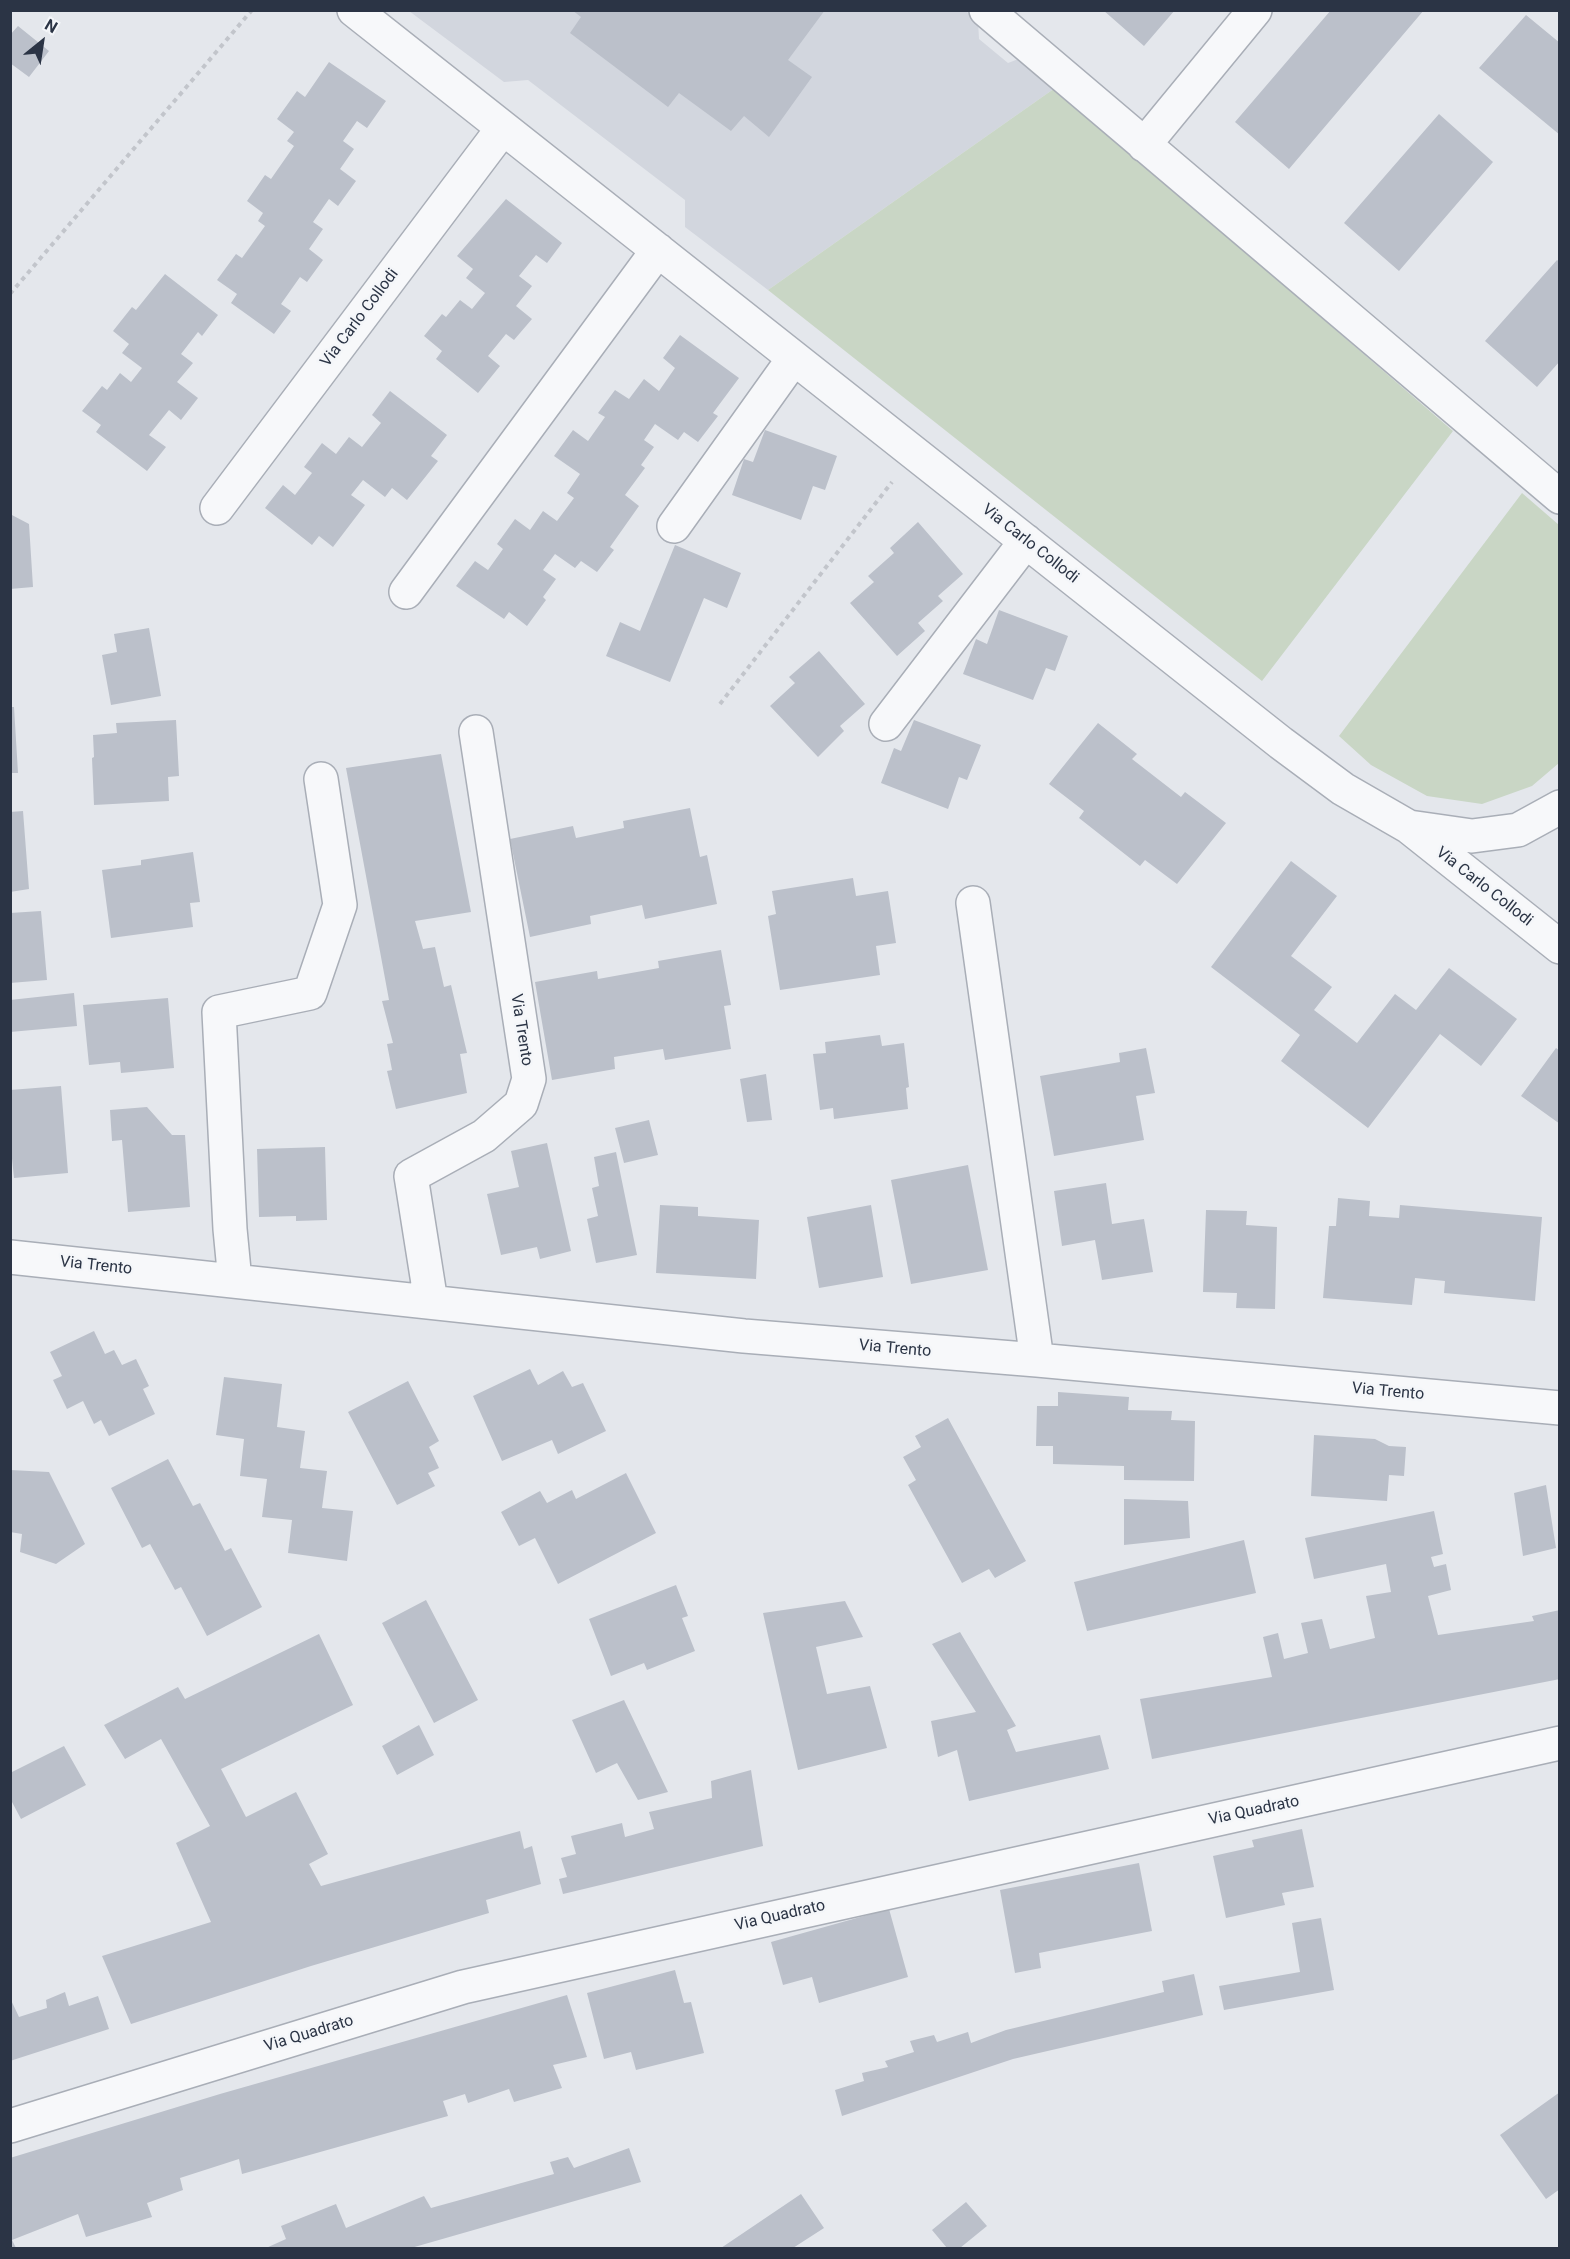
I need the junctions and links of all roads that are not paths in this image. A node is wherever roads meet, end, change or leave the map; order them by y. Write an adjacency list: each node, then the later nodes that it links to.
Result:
1 (354, 10): 4 (street, Via Carlo Collodi)
2 (986, 10): 5 (street)
3 (1255, 10): 5 (street)
4 (503, 128): 6 (street, Via Carlo Collodi); 9 (street, Via Carlo Collodi)
5 (1144, 145): 8 (street)
6 (658, 250): 7 (street, Via Carlo Collodi); 12 (street)
7 (794, 358): 10 (street); 11 (street, Via Carlo Collodi)
8 (1560, 498)
9 (217, 508)
10 (674, 526)
11 (1026, 541): 13 (street); 17 (street, Via Carlo Collodi)
12 (406, 592)
13 (886, 724)
14 (476, 732): 22 (street, Via Trento)
15 (321, 779): 21 (street)
16 (1560, 807): 17 (street, Via Carlo Collodi)
17 (1409, 827): 19 (street, Via Carlo Collodi)
18 (973, 903): 23 (street)
19 (1560, 946)
20 (10, 1257): 21 (street, Via Trento)
21 (234, 1281): 22 (street, Via Trento)
22 (431, 1302): 23 (street, Via Trento)
23 (1037, 1360): 24 (street, Via Trento)
24 (1560, 1408)
25 (1560, 1743): 26 (street, Via Quadrato)
26 (10, 2126)

